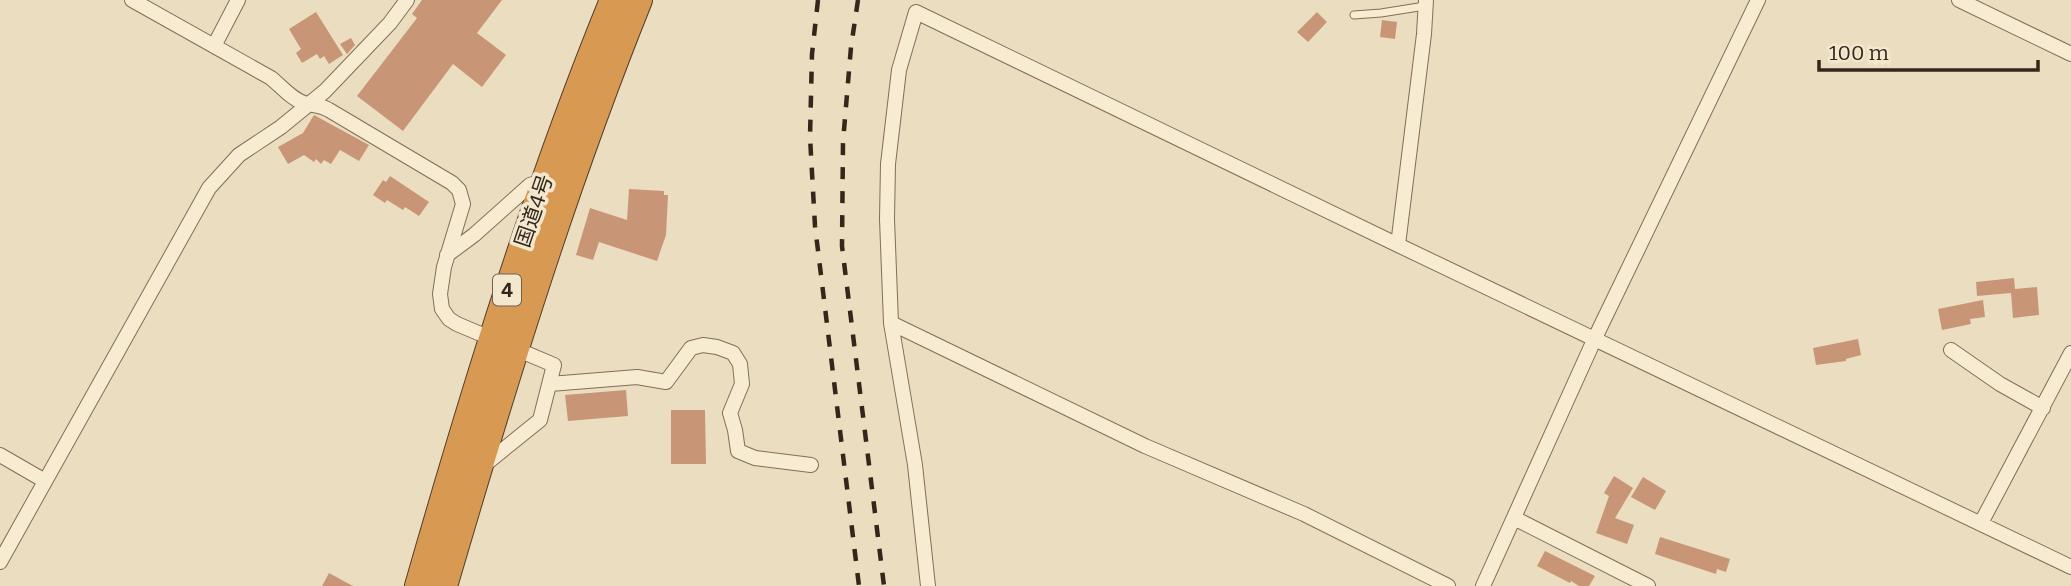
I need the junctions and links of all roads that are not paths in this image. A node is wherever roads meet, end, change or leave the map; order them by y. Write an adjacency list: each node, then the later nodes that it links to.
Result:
1 (132, 0): 11 (street)
2 (237, 0): 11 (street)
3 (407, 0): 13 (street)
4 (613, 0): 14 (highway, 国道4号 / 4)
5 (639, 0): 19 (highway, 国道4号 / 4)
6 (1758, 0): 18 (street)
7 (1959, 0): 12 (street)
8 (1423, 2): 10 (lane); 15 (street)
9 (917, 6): 15 (street); 17 (street)
10 (1354, 15)
11 (214, 46): 13 (street)
12 (2071, 54)
13 (307, 104): 16 (street); 27 (street)
14 (545, 180): 16 (street); 19 (highway, 国道4号 / 4)
15 (1398, 244): 18 (street)
16 (447, 255): 19 (street)
17 (891, 323): 34 (street); 35 (street)
18 (1595, 338): 28 (street); 29 (street)
19 (504, 345): 22 (street); 26 (highway, 国道4号 / 4); 32 (highway, 国道4号 / 4)
20 (1951, 350): 23 (street)
21 (2071, 352): 23 (street)
22 (550, 384): 25 (street); 26 (street)
23 (2043, 408): 29 (street)
24 (0, 456): 27 (street)
25 (811, 464)
26 (478, 471): 33 (highway, 国道4号 / 4)
27 (46, 481): 30 (street)
28 (1514, 518): 36 (street); 37 (street)
29 (1981, 523): 31 (street)
30 (0, 562)
31 (2071, 567)
32 (418, 586)
33 (444, 586)
34 (928, 586)
35 (1448, 586)
36 (1483, 586)
37 (1647, 586)

